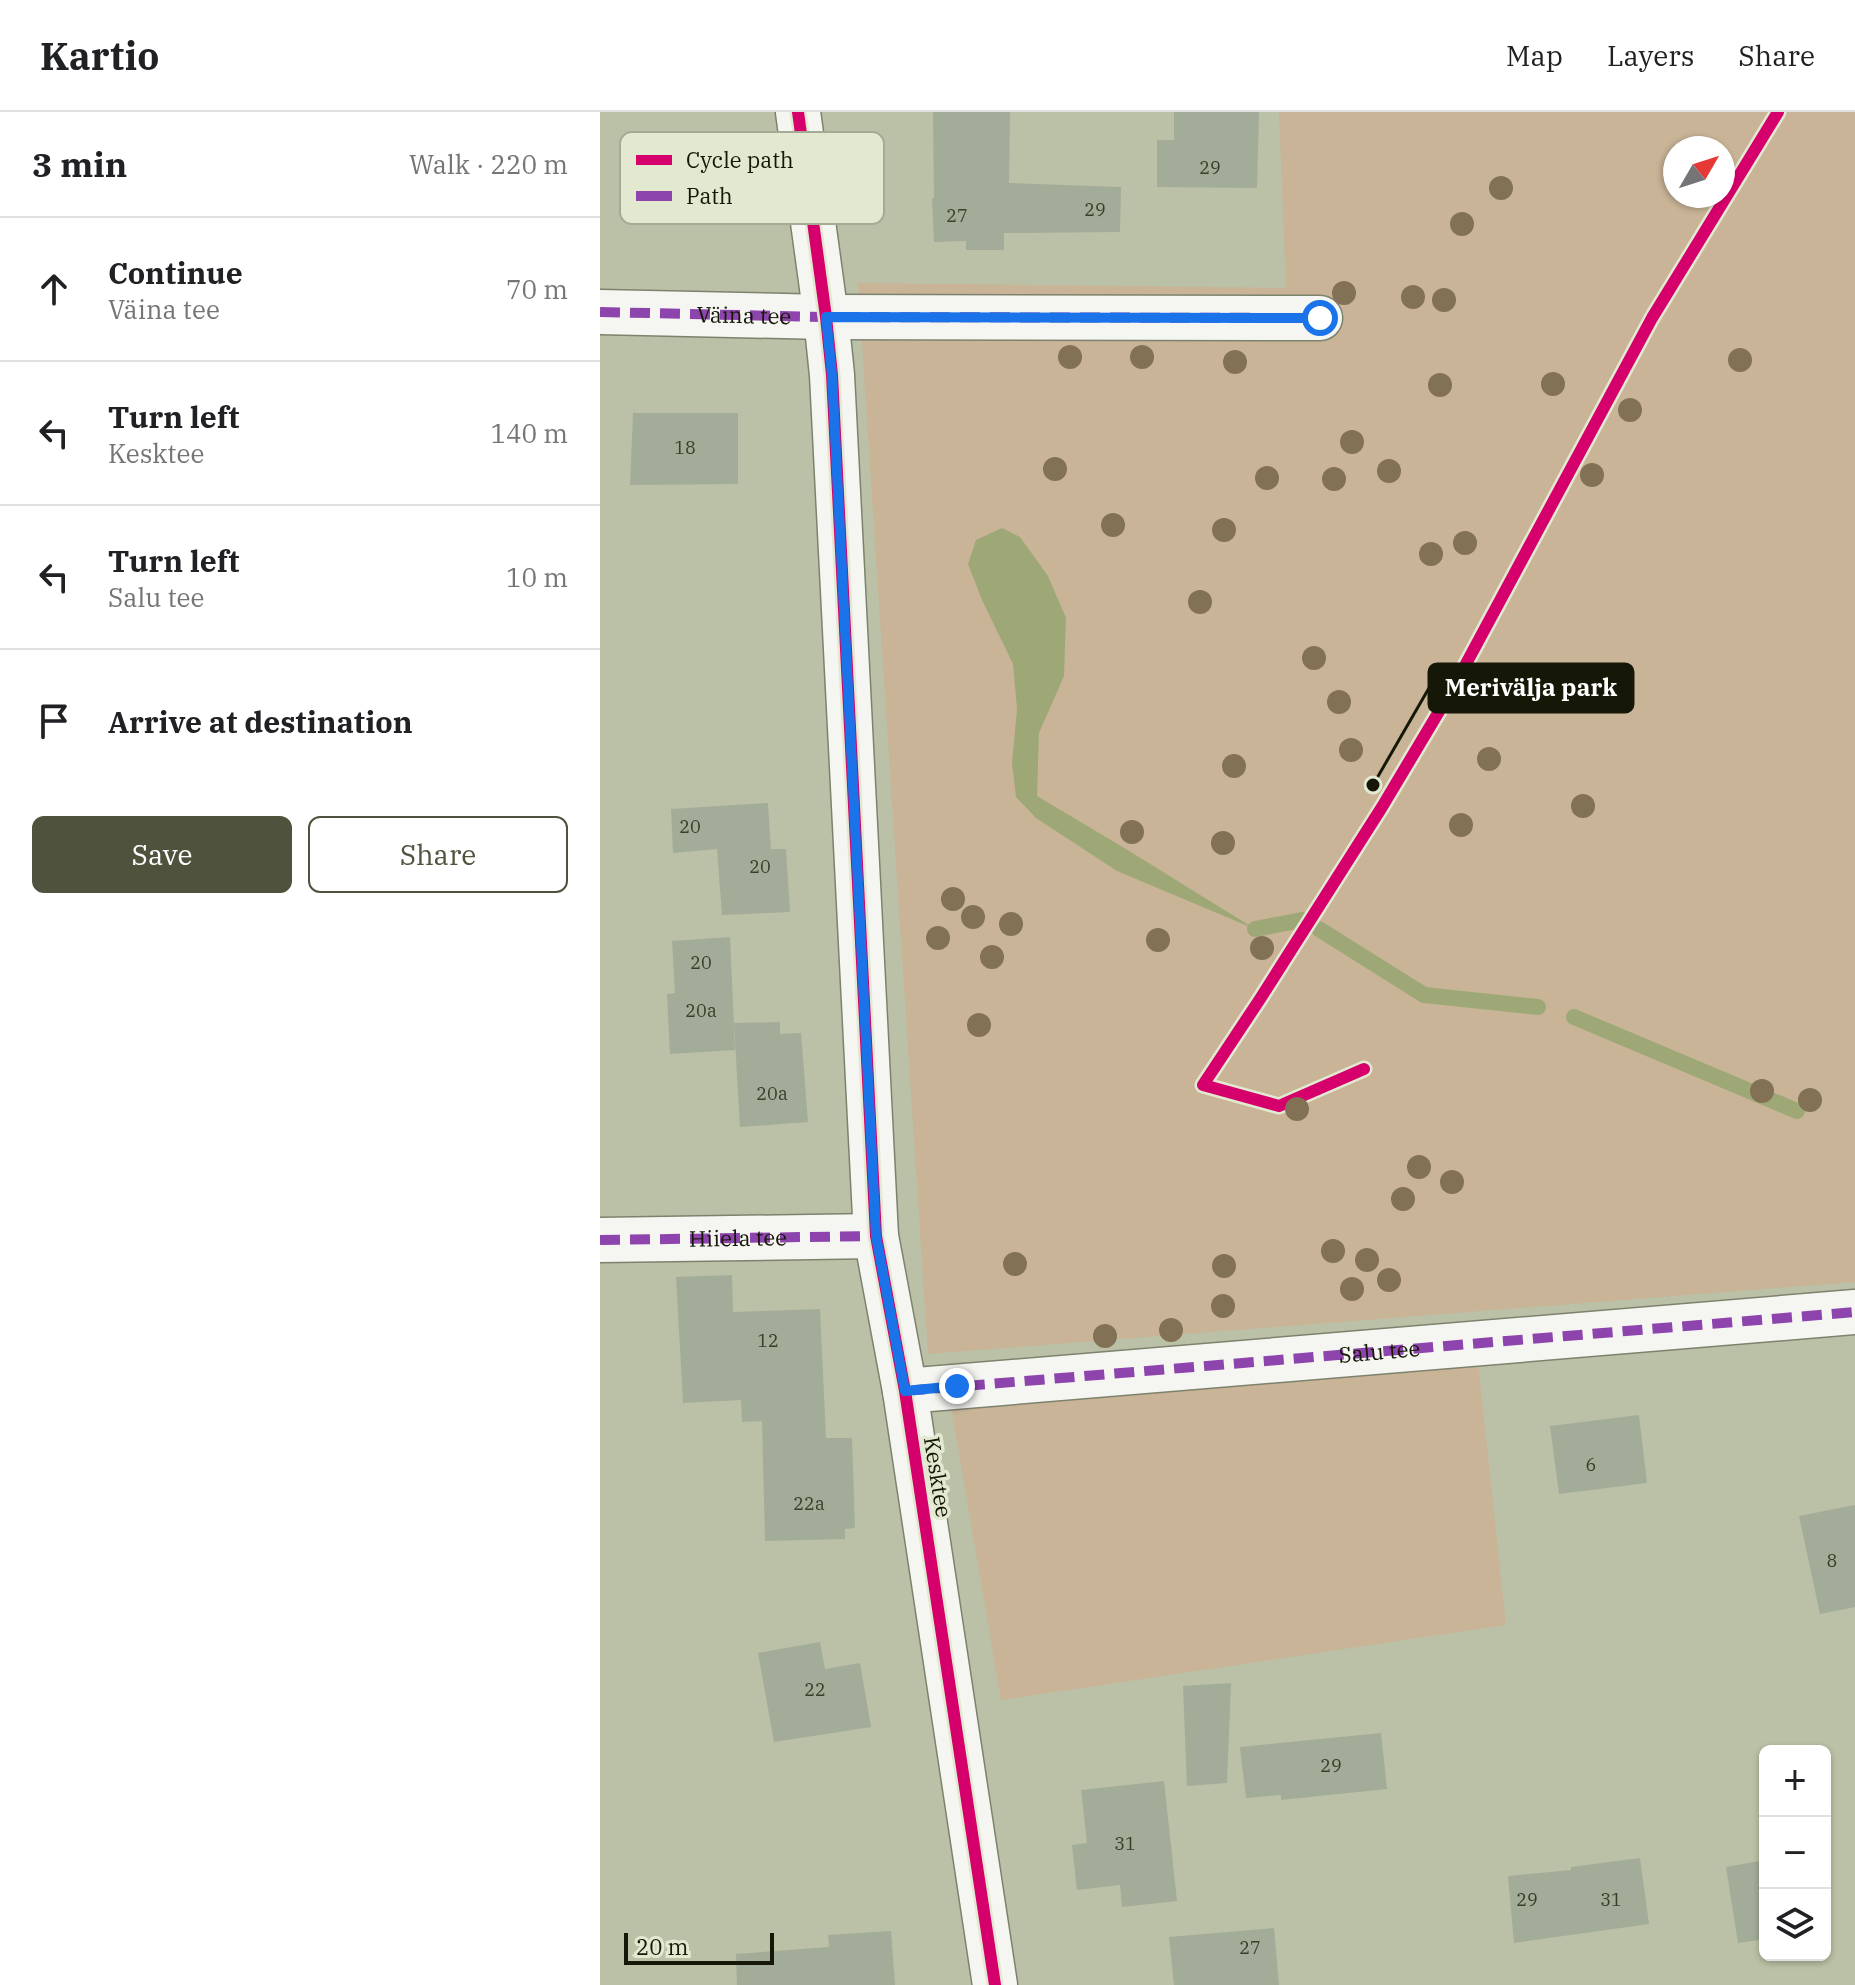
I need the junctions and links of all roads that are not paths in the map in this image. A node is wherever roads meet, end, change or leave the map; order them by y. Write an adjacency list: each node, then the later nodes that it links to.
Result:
1 (798, 112): 2 (street, Kesktee)
2 (801, 132)
3 (813, 224): 5 (street, Kesktee)
4 (600, 312): 5 (street, Väina tee)
5 (826, 317): 6 (street, Väina tee); 7 (street, Kesktee)
6 (1320, 318)
7 (876, 1236): 8 (street, Hiiela tee); 10 (street, Kesktee)
8 (600, 1240)
9 (1855, 1312): 10 (street, Salu tee)
10 (905, 1391): 11 (street, Kesktee)
11 (995, 1985)

